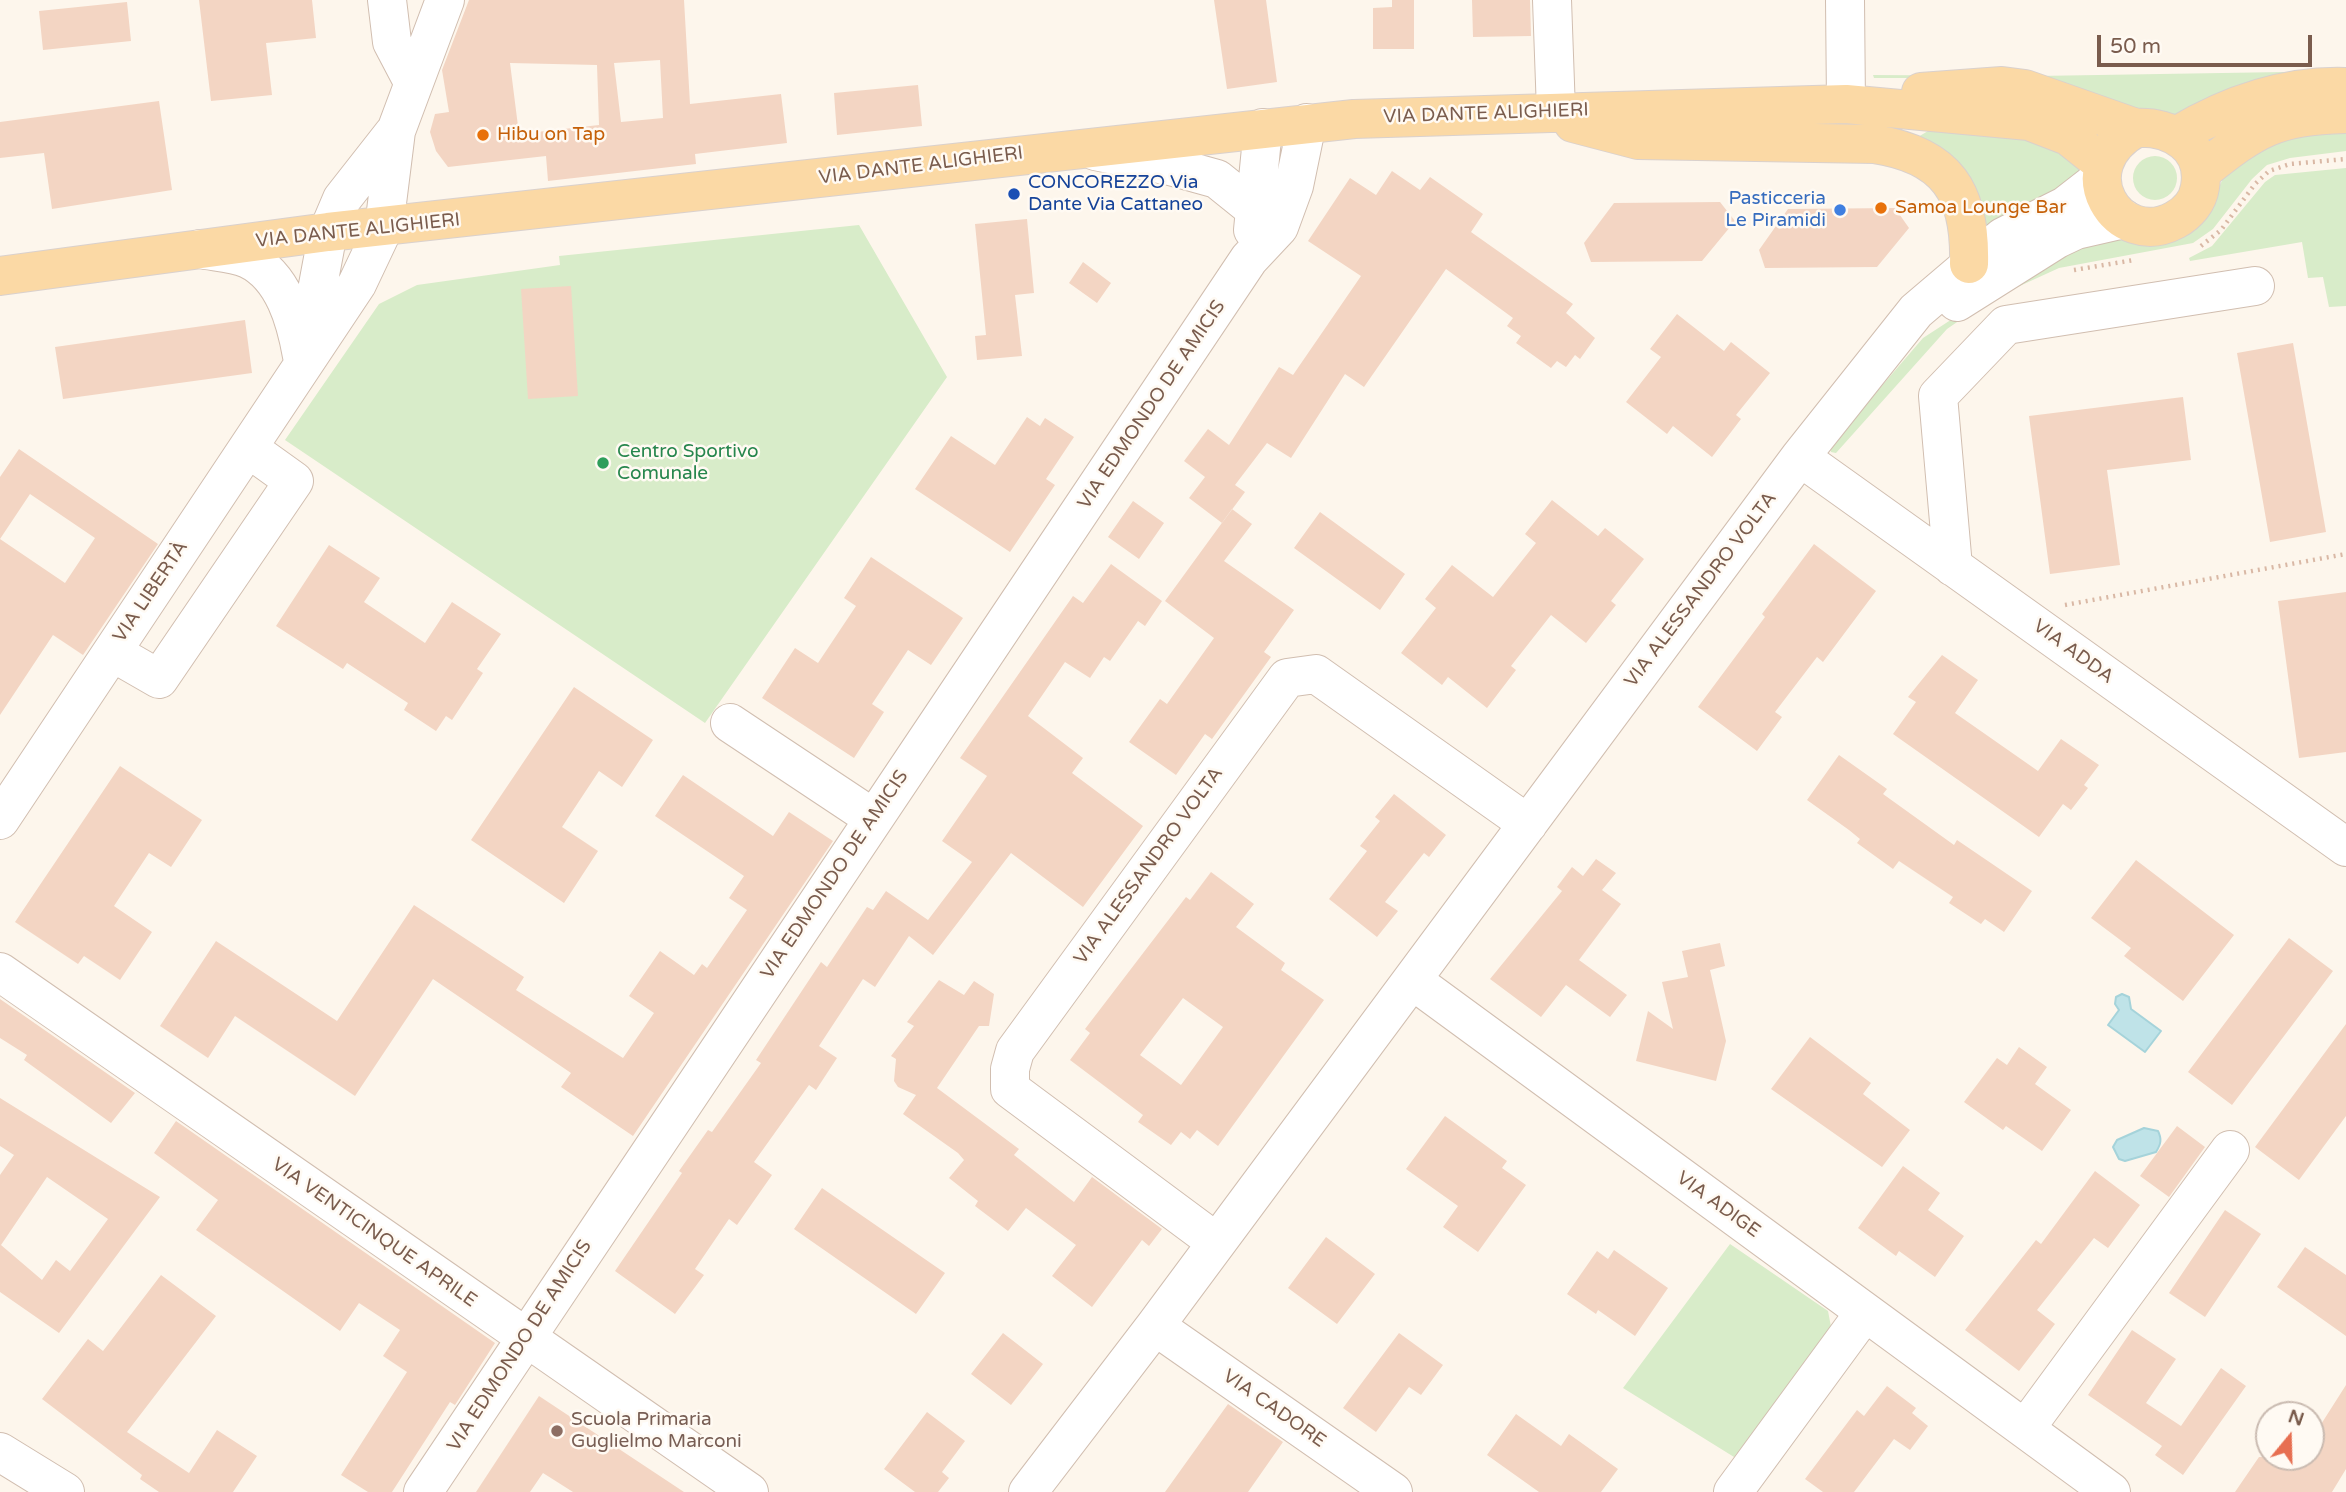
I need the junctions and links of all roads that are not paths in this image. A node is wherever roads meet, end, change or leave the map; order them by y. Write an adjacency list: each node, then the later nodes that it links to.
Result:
1 (387, 0): 5 (street)
2 (445, 0): 5 (street)
3 (1552, 0): 9 (street)
4 (1845, 0): 7 (street)
5 (413, 82): 14 (street)
6 (2346, 87): 15 (main road)
7 (1846, 104): 8 (main road); 9 (main road, VIA DANTE ALIGHIERI); 13 (main road)
8 (1942, 111): 16 (main road); 18 (main road)
9 (1543, 112): 11 (main road, VIA DANTE ALIGHIERI); 16 (main road)
10 (2346, 114): 19 (main road)
11 (1307, 123): 12 (main road, VIA DANTE ALIGHIERI); 25 (street, VIA EDMONDO DE AMICIS)
12 (1263, 128): 17 (main road, VIA DANTE ALIGHIERI); 20 (street, VIA EDMONDO DE AMICIS)
13 (2136, 128): 15 (main road); 18 (main road)
14 (396, 131): 22 (street, VIA LIBERTÀ); 23 (street, VIA LIBERTÀ)
15 (2178, 135): 19 (main road)
16 (1874, 144): 26 (main road)
17 (1079, 147): 20 (street); 22 (main road, VIA DANTE ALIGHIERI)
18 (2102, 171): 21 (main road); 26 (street)
19 (2200, 172): 21 (main road)
20 (1253, 208): 25 (street, VIA EDMONDO DE AMICIS)
21 (2124, 219): 29 (street)
22 (384, 227): 23 (main road, VIA DANTE ALIGHIERI); 30 (street, VIA LIBERTÀ)
23 (328, 232): 24 (main road, VIA DANTE ALIGHIERI); 30 (street, VIA LIBERTÀ)
24 (200, 249): 27 (main road, VIA DANTE ALIGHIERI); 30 (street)
25 (1249, 259): 36 (street, VIA EDMONDO DE AMICIS)
26 (1969, 264): 29 (street)
27 (0, 276)
28 (2255, 286): 33 (street)
29 (1880, 360): 32 (street, VIA ALESSANDRO VOLTA)
30 (303, 365): 31 (street, VIA LIBERTÀ)
31 (248, 448): 34 (street, VIA LIBERTÀ); 34 (street)
32 (1800, 457): 33 (street, VIA ADDA); 38 (street, VIA ALESSANDRO VOLTA)
33 (1954, 567): 39 (street, VIA ADDA)
34 (112, 652): 37 (street, VIA LIBERTÀ)
35 (730, 723): 36 (street)
36 (873, 818): 46 (street, VIA EDMONDO DE AMICIS)
37 (0, 820)
38 (1528, 824): 41 (street, VIA ALESSANDRO VOLTA); 43 (street, VIA ALESSANDRO VOLTA)
39 (2346, 846)
40 (0, 972): 46 (street, VIA VENTICINQUE APRILE)
41 (1412, 980): 43 (street, VIA ALESSANDRO VOLTA); 44 (street, VIA ADIGE)
42 (2230, 1150): 47 (street)
43 (1216, 1241): 45 (street, VIA ALESSANDRO VOLTA)
44 (1865, 1312): 47 (street, VIA ADIGE); 54 (street)
45 (1155, 1326): 52 (street, VIA ALESSANDRO VOLTA); 53 (street, VIA CADORE)
46 (526, 1339): 50 (street, VIA EDMONDO DE AMICIS); 51 (street, VIA VENTICINQUE APRILE)
47 (2025, 1429): 55 (street, VIA ADIGE)
48 (0, 1452): 49 (street)
49 (65, 1492)
50 (424, 1492)
51 (749, 1492)
52 (1028, 1492)
53 (1393, 1492)
54 (1733, 1492)
55 (2111, 1492)

